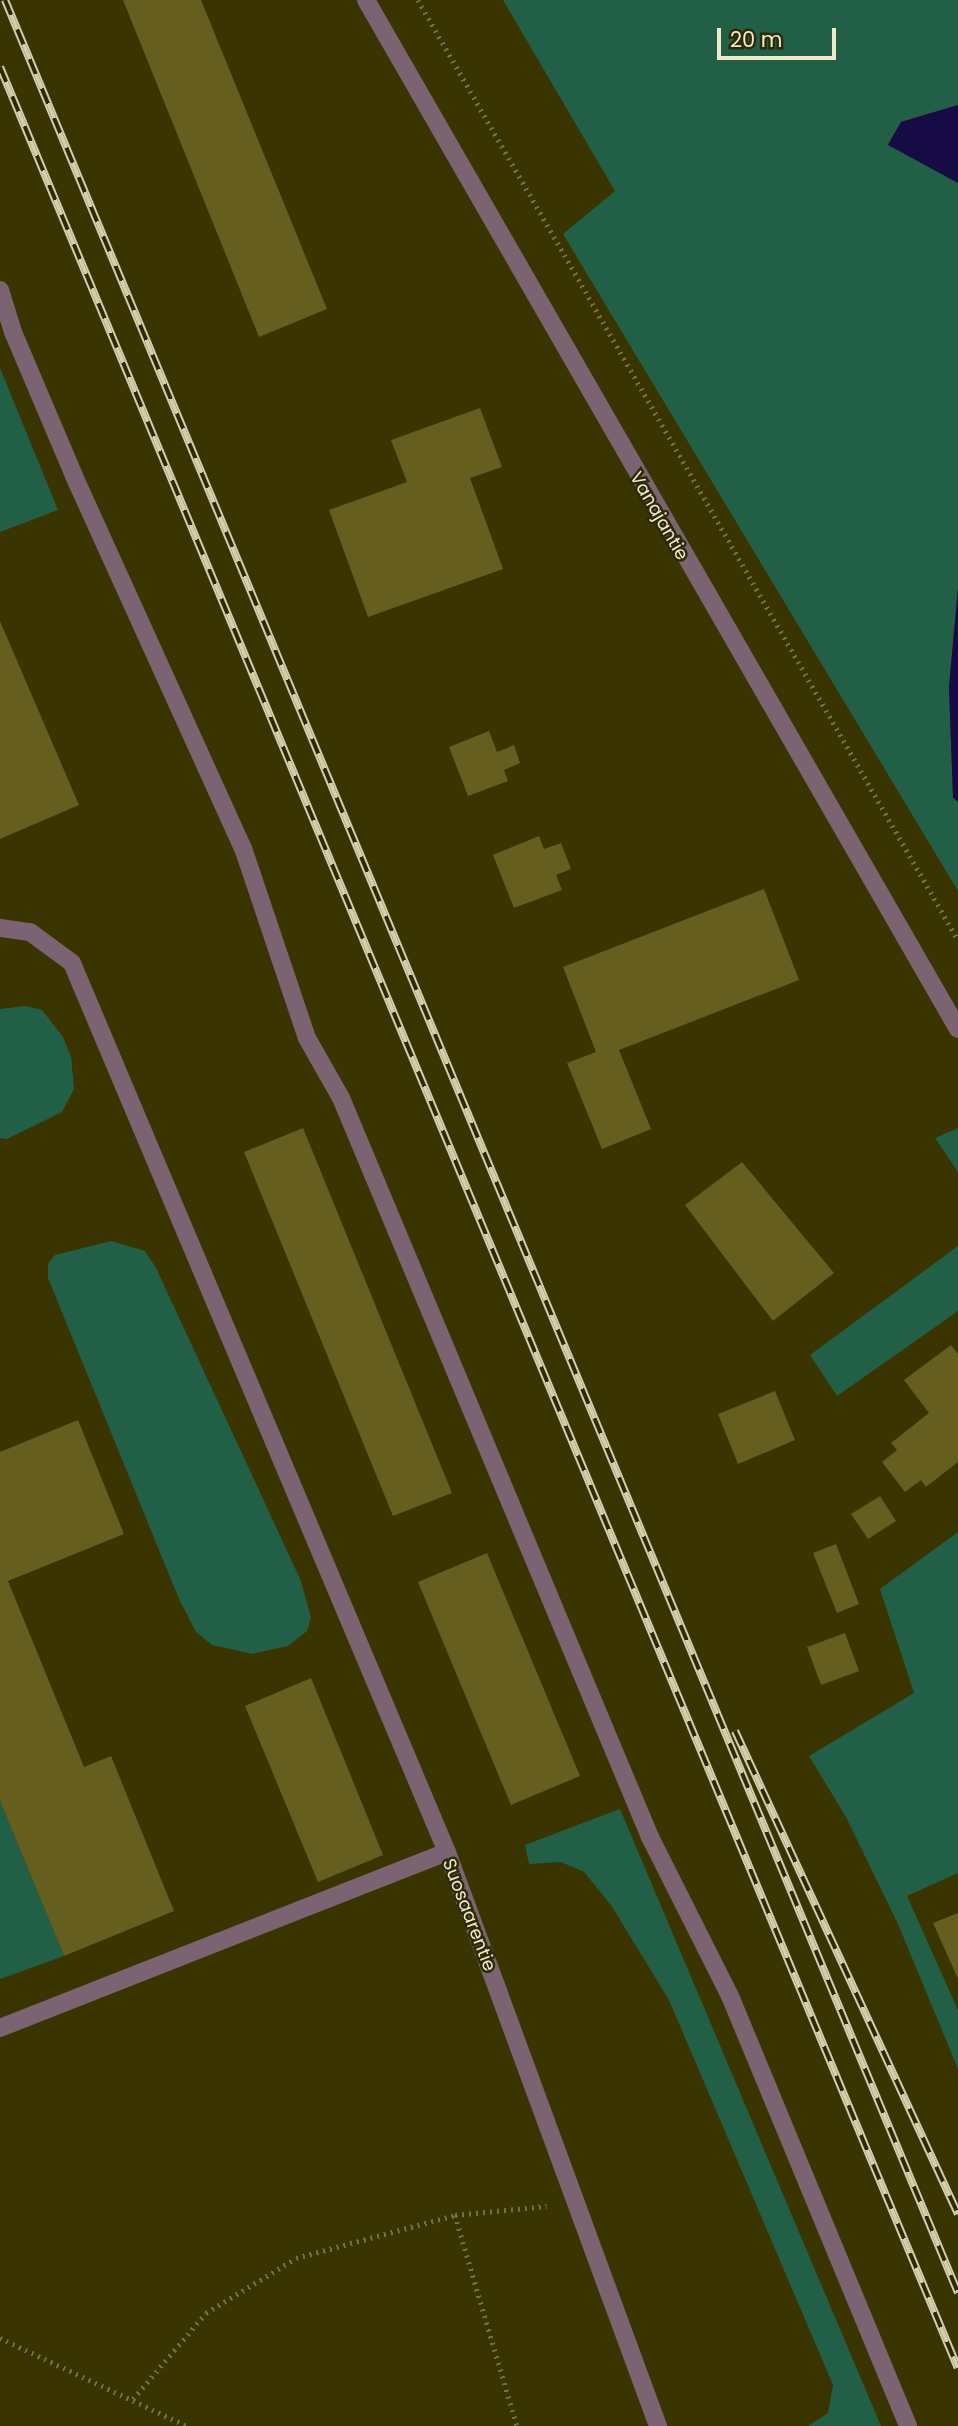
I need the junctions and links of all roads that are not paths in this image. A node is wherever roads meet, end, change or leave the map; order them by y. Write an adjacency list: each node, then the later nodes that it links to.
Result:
1 (366, 0): 4 (street, Vanajantie)
2 (0, 290): 8 (street)
3 (0, 928): 5 (street)
4 (958, 1029)
5 (447, 1852): 6 (street, Suosaarentie); 7 (street, Suosaarentie)
6 (0, 2028)
7 (658, 2426)
8 (908, 2426)

